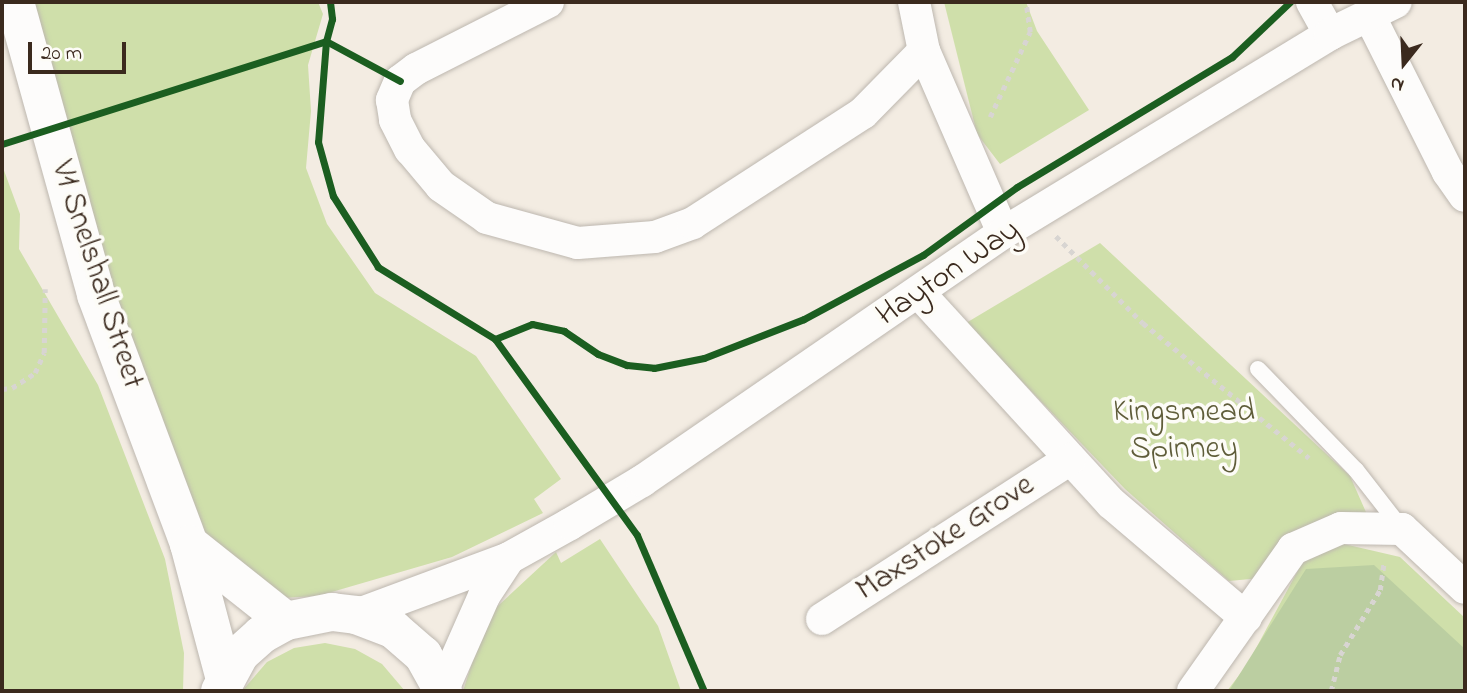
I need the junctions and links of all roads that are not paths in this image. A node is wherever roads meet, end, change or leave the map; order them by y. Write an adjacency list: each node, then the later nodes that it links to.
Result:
1 (15, 2): 14 (street, V1 Snelshall Street)
2 (548, 2): 7 (street)
3 (914, 2): 7 (street)
4 (1312, 2): 6 (street)
5 (1382, 8): 6 (street, Hayton Way); 8 (street)
6 (1330, 34): 9 (street, Hayton Way)
7 (924, 51): 9 (street)
8 (1465, 196)
9 (1003, 233): 10 (street, Hayton Way)
10 (920, 294): 12 (street, Maxstoke Grove); 15 (street, Hayton Way)
11 (1258, 369): 13 (lane)
12 (1070, 458): 18 (street, Maxstoke Grove); 19 (street, Maxstoke Grove)
13 (1388, 529): 16 (street); 18 (street)
14 (189, 544): 20 (street); 21 (street, V1 Snelshall Street)
15 (509, 558): 17 (street, Hayton Way); 22 (street, Hayton Way)
16 (1465, 588)
17 (356, 615): 20 (street); 22 (street)
18 (1246, 618): 23 (street)
19 (822, 619)
20 (286, 621): 21 (street)
21 (223, 685)
22 (443, 690)
23 (1193, 691)

